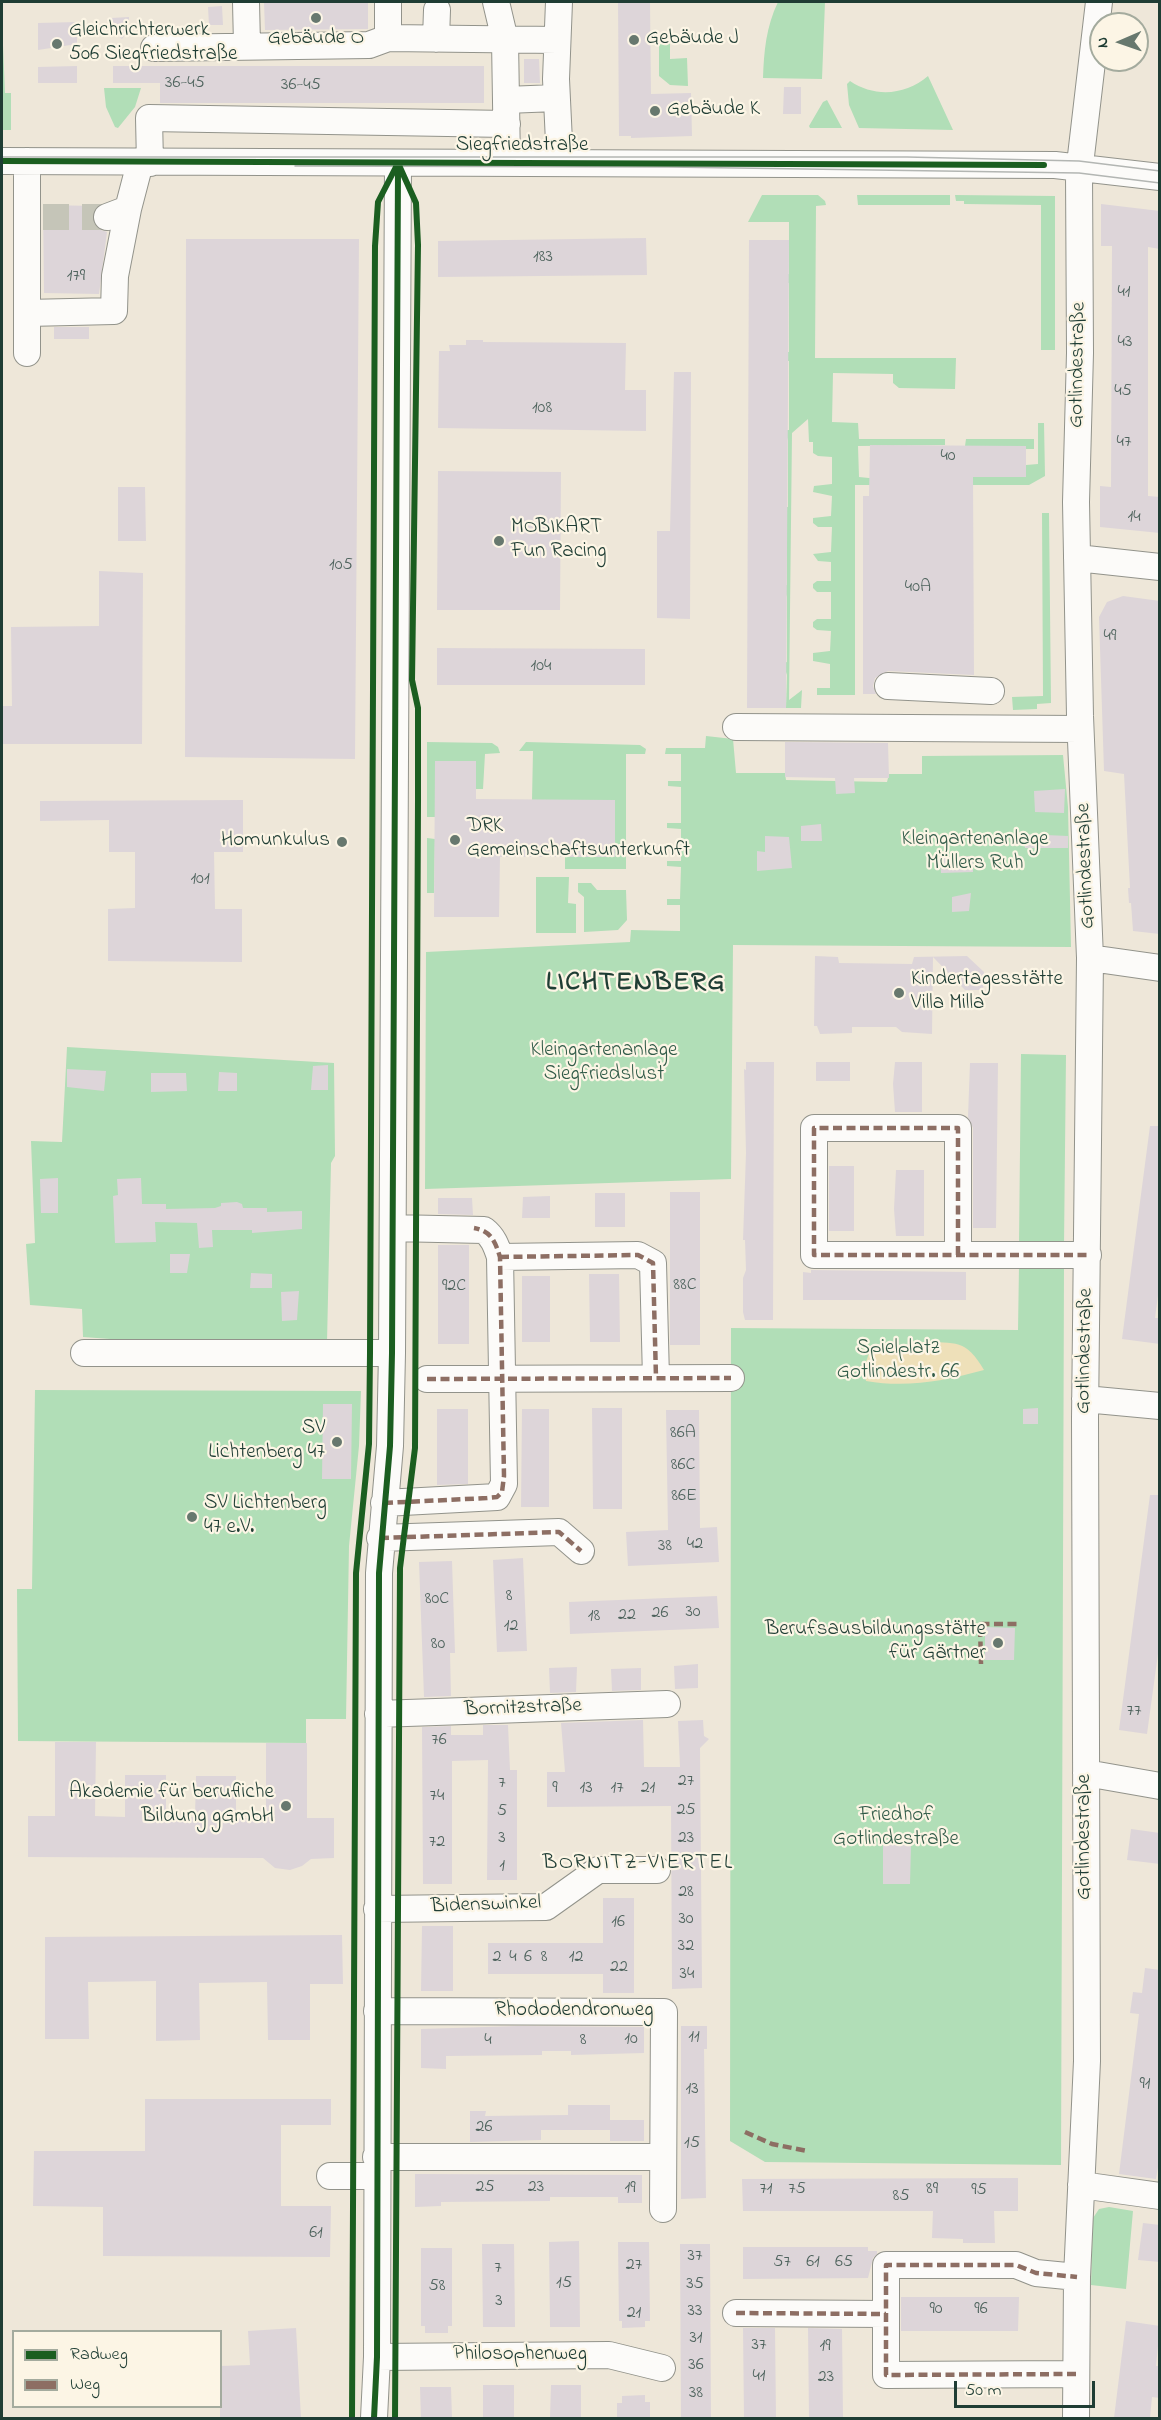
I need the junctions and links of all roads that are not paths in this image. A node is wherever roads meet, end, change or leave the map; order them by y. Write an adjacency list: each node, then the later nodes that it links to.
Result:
1 (246, 2): 10 (street)
2 (388, 2): 7 (street)
3 (496, 2): 9 (street)
4 (559, 2): 11 (street)
5 (1099, 2): 21 (street, Gotlindestraße)
6 (437, 10): 8 (street)
7 (388, 38): 8 (street); 10 (street)
8 (436, 39): 9 (street)
9 (505, 40): 11 (street); 14 (street)
10 (247, 45): 12 (street)
11 (560, 45): 13 (street)
12 (153, 48)
13 (556, 88): 14 (street); 20 (street)
14 (506, 112): 17 (street); 19 (street)
15 (2, 161): 16 (street, Siegfriedstraße)
16 (27, 161): 17 (street, Siegfriedstraße); 23 (street)
17 (145, 163): 18 (street, Siegfriedstraße); 23 (street)
18 (398, 163): 19 (street, Siegfriedstraße); 33 (street)
19 (507, 163): 20 (street, Siegfriedstraße)
20 (560, 163): 21 (street, Siegfriedstraße)
21 (1079, 167): 22 (street, Siegfriedstraße); 25 (street, Gotlindestraße)
22 (1160, 177)
23 (27, 313): 24 (street)
24 (27, 353)
25 (1077, 558): 26 (street); 30 (street, Gotlindestraße)
26 (1160, 567)
27 (888, 686): 28 (street)
28 (991, 690)
29 (736, 727): 30 (street)
30 (1080, 729): 31 (street, Gotlindestraße)
31 (1090, 958): 32 (street); 35 (street, Gotlindestraße)
32 (1160, 968)
33 (393, 1228): 36 (street); 38 (street)
34 (958, 1255): 34 (street); 35 (street)
35 (1088, 1255): 43 (street, Gotlindestraße)
36 (500, 1257): 40 (street); 41 (street)
37 (84, 1353): 38 (street)
38 (392, 1353): 45 (street)
39 (427, 1378): 40 (street)
40 (503, 1378): 41 (street); 45 (street)
41 (656, 1378): 42 (street)
42 (731, 1378)
43 (1085, 1398): 44 (street); 50 (street, Gotlindestraße)
44 (1160, 1406)
45 (384, 1503): 46 (street)
46 (380, 1538): 47 (street); 49 (street)
47 (581, 1551)
48 (667, 1704): 49 (street, Bornitzstraße)
49 (378, 1714): 53 (street)
50 (1086, 1773): 51 (street); 58 (street, Gotlindestraße)
51 (1160, 1786)
52 (657, 1870): 53 (street, Bidenswinkel)
53 (376, 1910): 54 (street)
54 (377, 2011): 55 (street, Rhododendronweg); 56 (street)
55 (662, 2157): 56 (street); 60 (street, Rhododendronweg)
56 (376, 2167): 57 (street); 64 (street)
57 (330, 2175)
58 (1081, 2185): 59 (street); 61 (street, Gotlindestraße)
59 (1160, 2196)
60 (663, 2209)
61 (1077, 2277): 63 (street); 66 (street, Gotlindestraße)
62 (736, 2313): 63 (street)
63 (886, 2314): 66 (street)
64 (376, 2357): 65 (street, Philosophenweg); 67 (street)
65 (662, 2368)
66 (1076, 2374): 68 (street, Gotlindestraße)
67 (374, 2418)
68 (1076, 2418)

